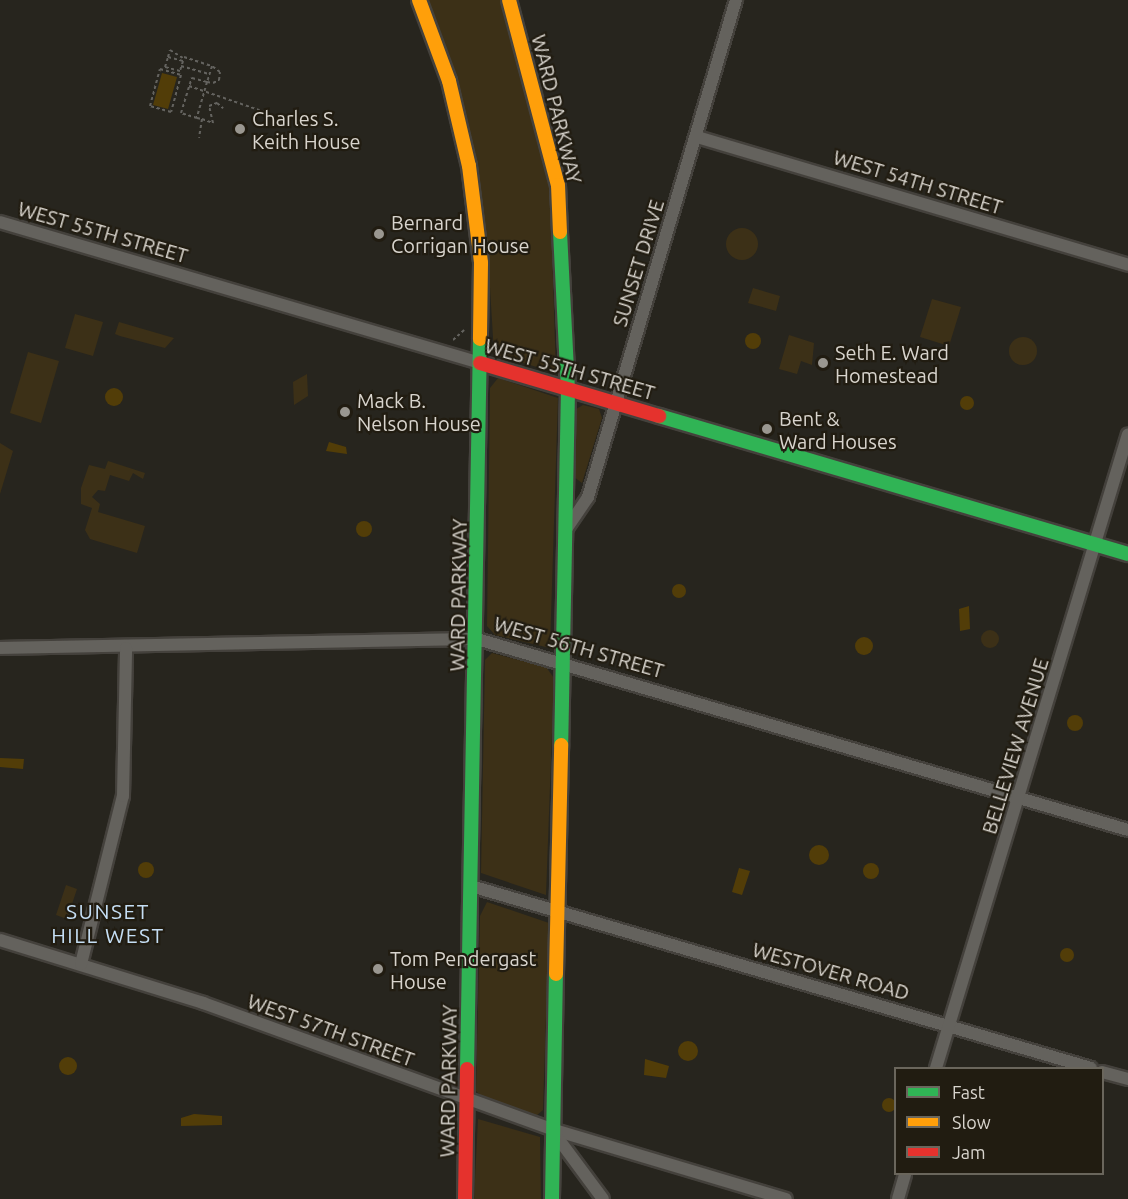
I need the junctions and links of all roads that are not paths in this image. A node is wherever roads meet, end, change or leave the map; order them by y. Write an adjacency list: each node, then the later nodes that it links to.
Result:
1 (419, 0): 7 (main road, WARD PARKWAY)
2 (509, 0): 8 (main road, WARD PARKWAY)
3 (736, 0): 4 (street, SUNSET DRIVE)
4 (696, 137): 6 (street, WEST 54TH STREET); 9 (street, SUNSET DRIVE)
5 (0, 222): 7 (street, WEST 55TH STREET)
6 (1128, 265)
7 (480, 363): 8 (main road, WEST 55TH STREET); 14 (main road, WARD PARKWAY)
8 (568, 389): 9 (main road, WEST 55TH STREET); 11 (main road, WARD PARKWAY)
9 (617, 403): 11 (street, SUNSET DRIVE); 12 (main road, WEST 55TH STREET)
10 (1128, 434): 12 (street, BELLEVIEW AVENUE)
11 (565, 531): 17 (main road, WARD PARKWAY)
12 (1094, 544): 13 (main road, WEST 55TH STREET); 18 (street, BELLEVIEW AVENUE)
13 (1128, 554)
14 (477, 639): 16 (street, WEST 56TH STREET); 17 (street, WEST 56TH STREET); 20 (main road, WARD PARKWAY)
15 (0, 648): 16 (street, WEST 56TH STREET)
16 (126, 648): 23 (street)
17 (563, 660): 18 (street, WEST 56TH STREET); 21 (main road, WARD PARKWAY)
18 (1019, 797): 19 (street, WEST 56TH STREET); 24 (street, BELLEVIEW AVENUE)
19 (1128, 830)
20 (471, 886): 21 (street, WESTOVER ROAD); 29 (main road, WARD PARKWAY)
21 (559, 911): 24 (street, WESTOVER ROAD); 30 (main road, WARD PARKWAY)
22 (0, 940): 23 (street, WEST 57TH STREET)
23 (81, 964): 29 (street, WEST 57TH STREET)
24 (949, 1026): 25 (street, BELLEVIEW AVENUE); 26 (street, WESTOVER ROAD)
25 (936, 1067)
26 (1088, 1067)
27 (1104, 1073): 28 (street)
28 (1128, 1079)
29 (469, 1101): 30 (street, WEST 57TH STREET); 32 (main road, WARD PARKWAY)
30 (551, 1129): 33 (main road, WARD PARKWAY); 34 (street); 35 (street, WEST 57TH STREET)
31 (904, 1175): 36 (street)
32 (465, 1199)
33 (552, 1199)
34 (603, 1199)
35 (786, 1199)
36 (898, 1199)

